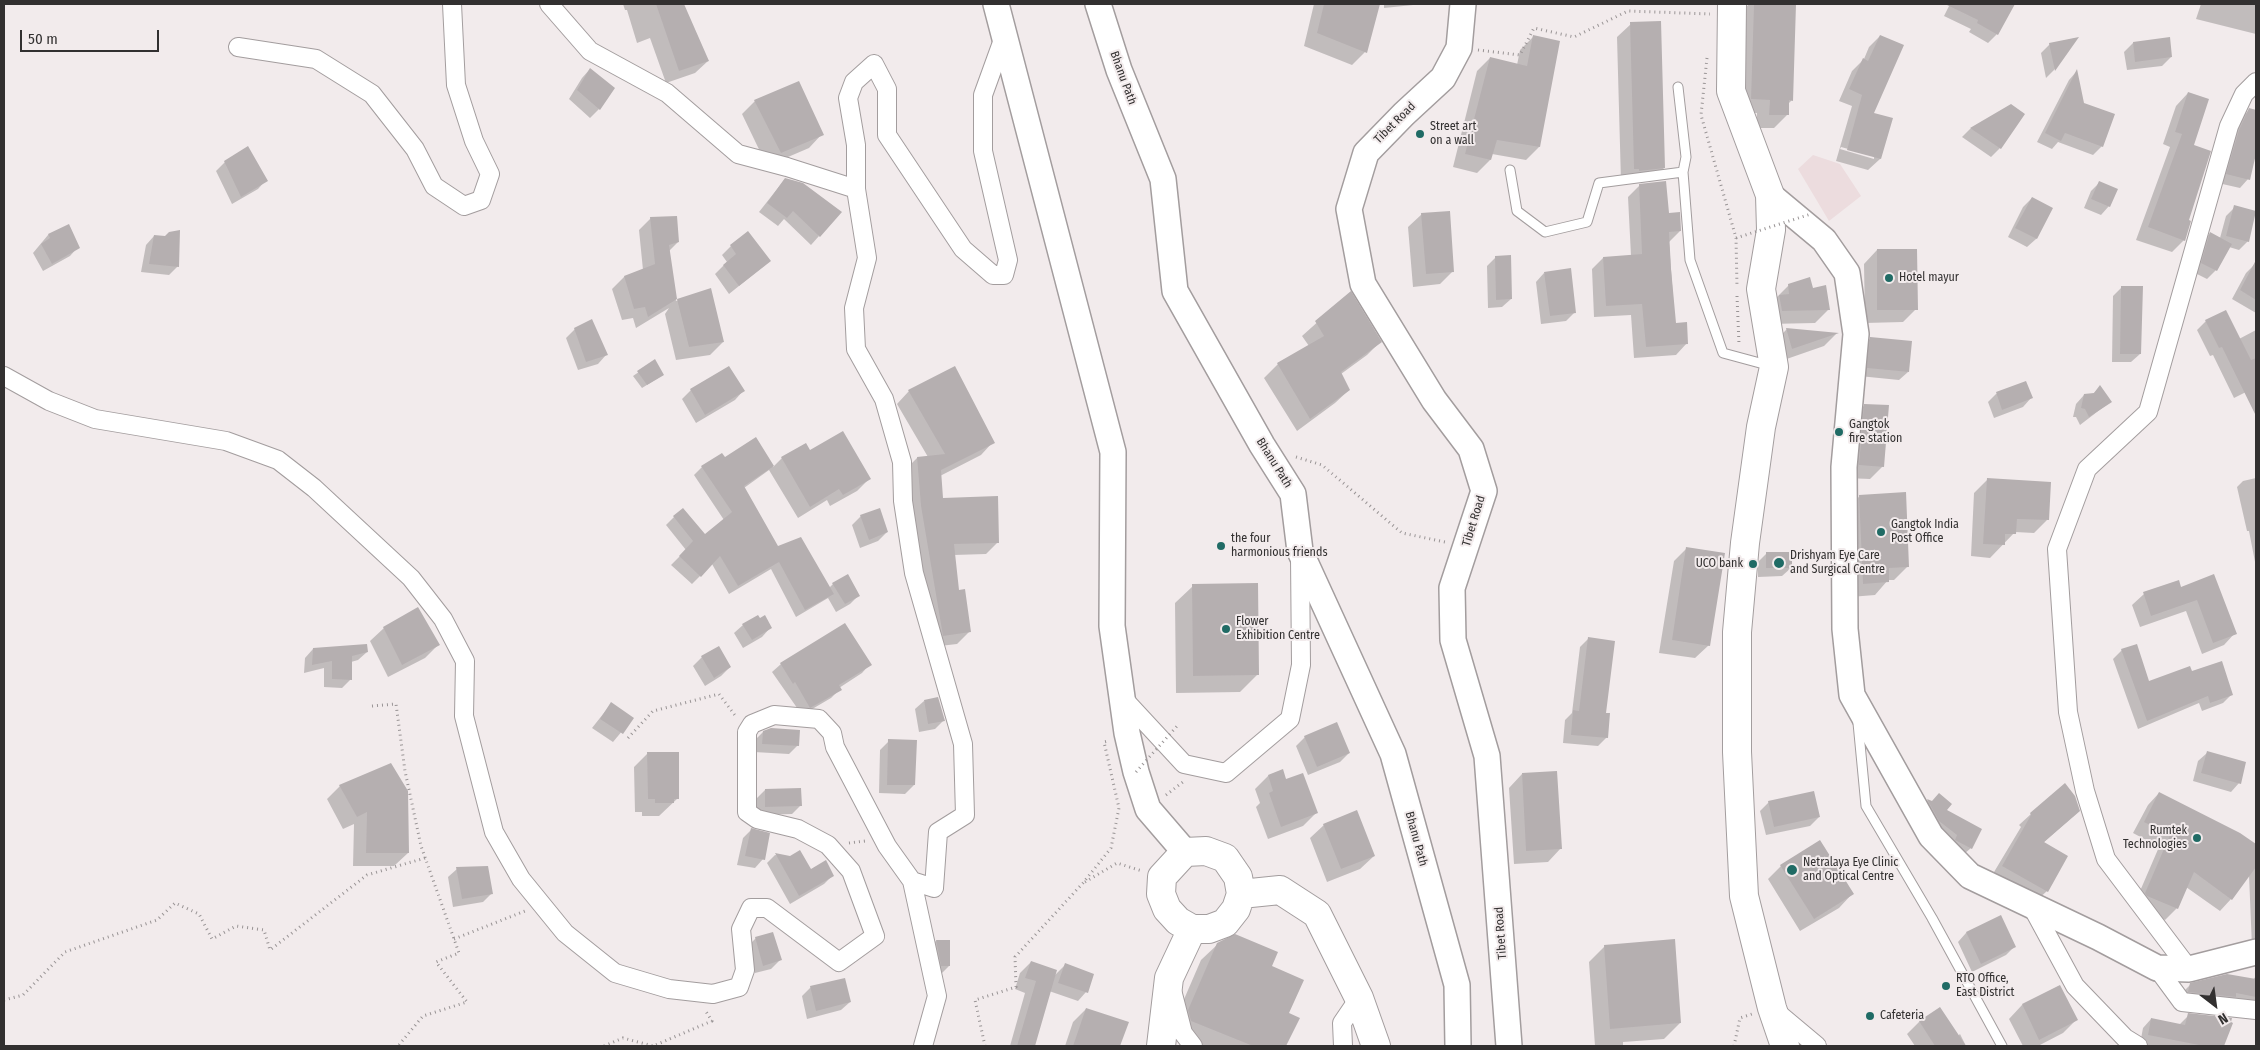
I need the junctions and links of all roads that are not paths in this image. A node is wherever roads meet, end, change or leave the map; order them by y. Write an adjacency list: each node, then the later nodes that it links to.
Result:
1 (452, 4): 8 (street)
2 (549, 4): 13 (street)
3 (996, 4): 7 (street)
4 (1098, 4): 17 (street, Bhanu Path)
5 (1463, 4): 39 (street, Tibet Road)
6 (1720, 9): 14 (main road)
7 (1004, 37): 13 (street); 18 (street)
8 (238, 47)
9 (2256, 82): 27 (street)
10 (1678, 87): 12 (lane)
11 (1510, 170): 12 (lane)
12 (1683, 172): 15 (lane)
13 (856, 189): 21 (street)
14 (1770, 195): 15 (main road); 19 (street)
15 (1774, 367): 30 (main road)
16 (4, 376): 21 (street)
17 (1300, 551): 18 (street); 38 (street, Bhanu Path)
18 (1121, 696): 20 (street)
19 (1857, 704): 23 (street); 42 (lane)
20 (1184, 852): 22 (main road); 24 (main road)
21 (912, 881): 33 (street)
22 (1241, 894): 24 (main road); 29 (main road)
23 (2031, 905): 26 (street); 32 (street)
24 (1192, 930): 28 (main road)
25 (2256, 952): 27 (street)
26 (2157, 968): 27 (street); 31 (street)
27 (2189, 969)
28 (1169, 978): 34 (main road); 35 (street)
29 (1358, 998): 36 (street); 37 (main road)
30 (1772, 1008): 40 (main road); 41 (street)
31 (2256, 1010)
32 (2131, 1044)
33 (923, 1046)
34 (1161, 1046)
35 (1193, 1046)
36 (1343, 1046)
37 (1376, 1046)
38 (1458, 1046)
39 (1509, 1046)
40 (1785, 1046)
41 (1817, 1046)
42 (2002, 1046)

